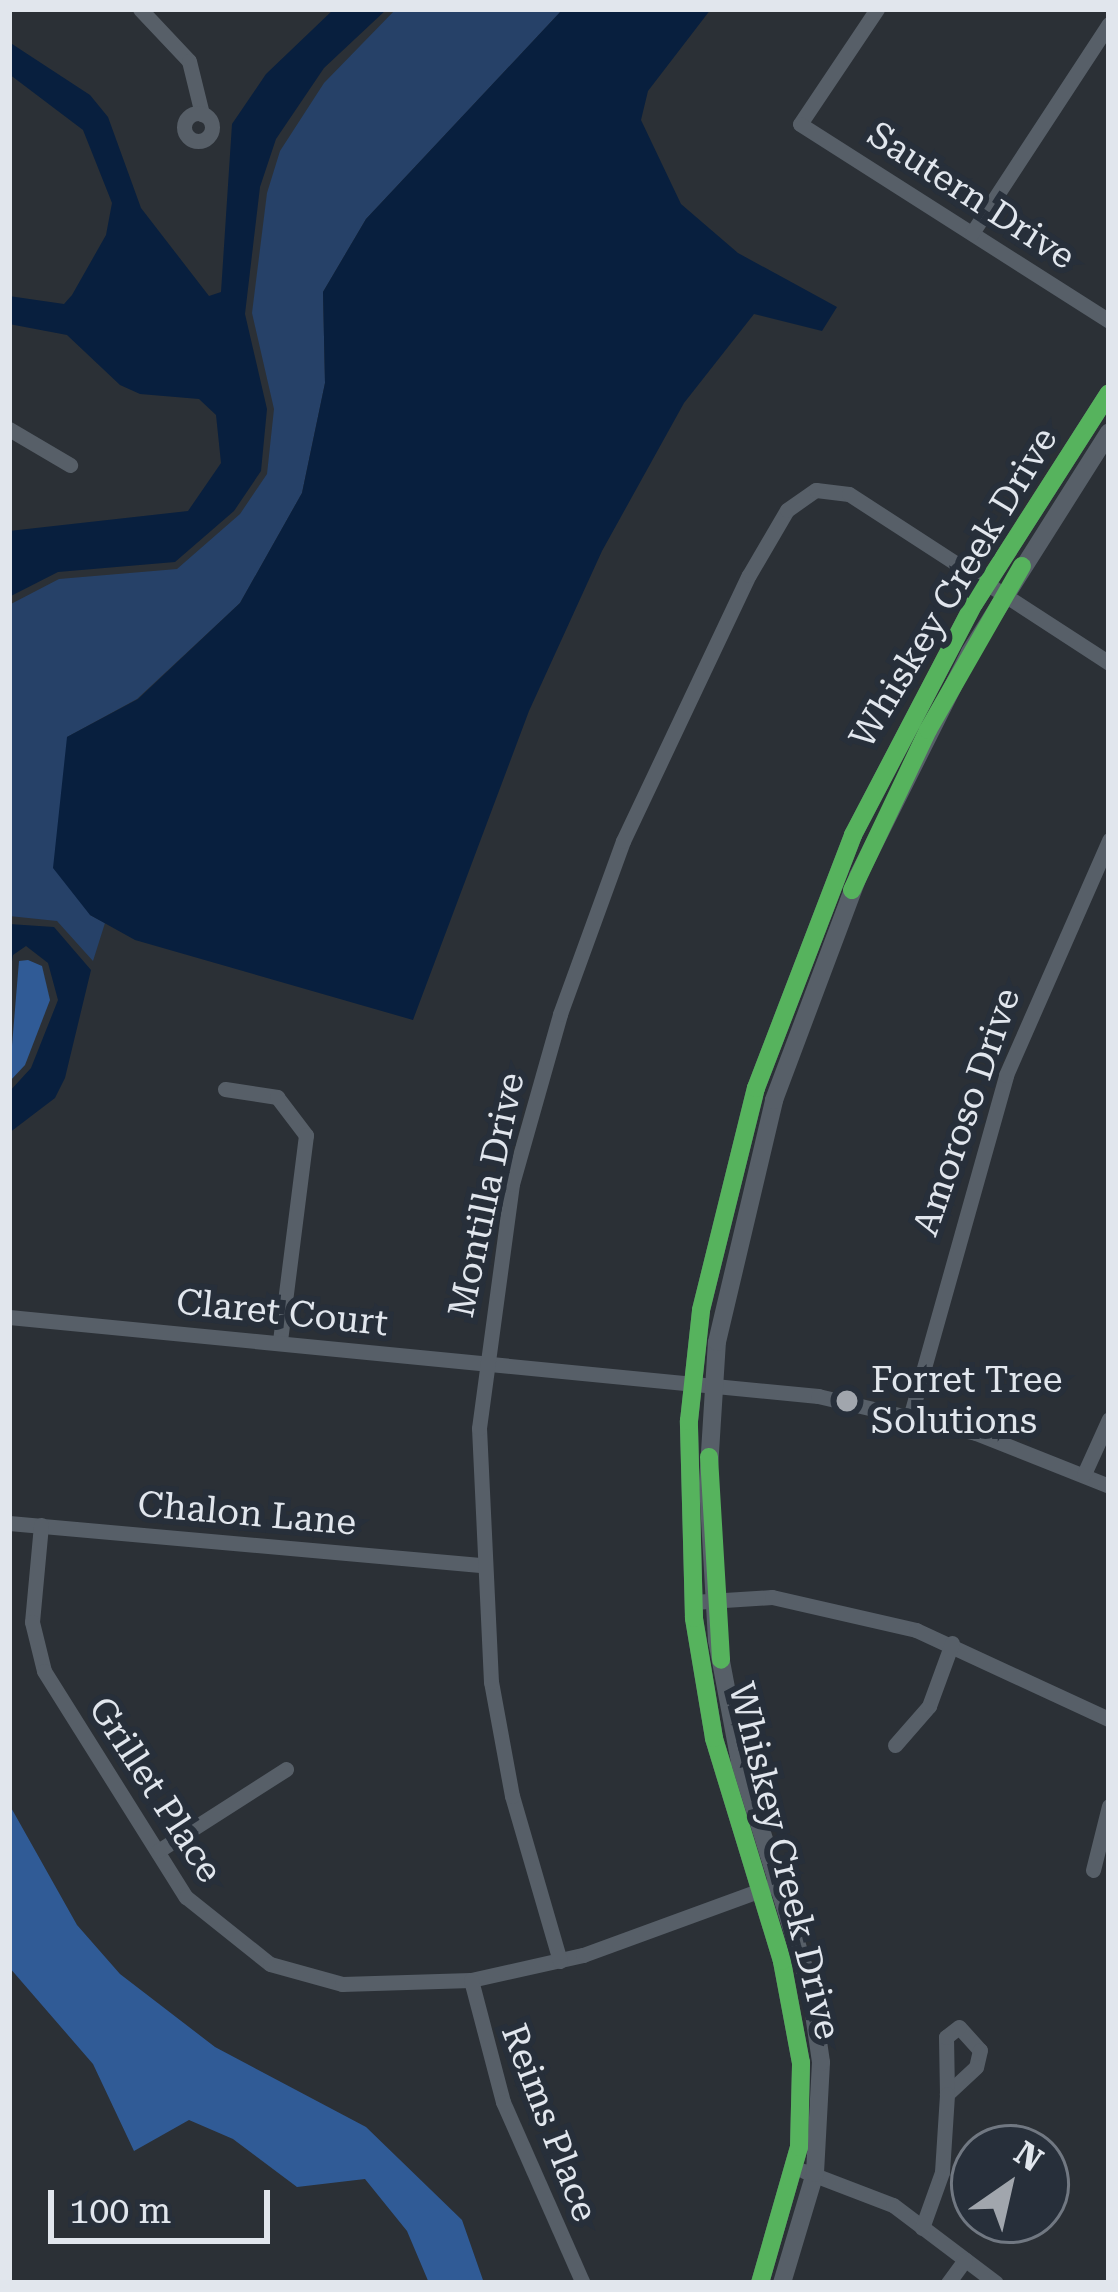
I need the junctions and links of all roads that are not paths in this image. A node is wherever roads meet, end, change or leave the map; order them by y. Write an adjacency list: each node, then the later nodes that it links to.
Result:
1 (140, 9): 4 (street)
2 (877, 9): 5 (street, Sautern Drive)
3 (1109, 24): 5 (street)
4 (202, 114)
5 (972, 233): 6 (street, Sautern Drive)
6 (1109, 321)
7 (1109, 393): 11 (street, Whiskey Creek Drive)
8 (9, 429): 10 (street)
9 (1109, 432): 12 (street, Whiskey Creek Drive)
10 (70, 465)
11 (987, 583): 12 (street); 18 (street, Montilla Drive); 19 (street, Whiskey Creek Drive)
12 (1004, 595): 13 (street); 19 (street, Whiskey Creek Drive)
13 (1109, 663)
14 (1109, 840): 20 (street, Amoroso Drive)
15 (225, 1089): 17 (street)
16 (9, 1317): 17 (street, Claret Court)
17 (280, 1342): 18 (street, Claret Court)
18 (484, 1363): 19 (street, Claret Court); 26 (street, Montilla Drive)
19 (702, 1385): 20 (street, Claret Court); 27 (street, Whiskey Creek Drive); 28 (street, Whiskey Creek Drive)
20 (910, 1414): 22 (street, Claret Court)
21 (1109, 1419): 22 (street)
22 (1084, 1474): 23 (street, Claret Court)
23 (1109, 1486)
24 (9, 1522): 25 (street, Chalon Lane)
25 (41, 1525): 26 (street, Chalon Lane); 34 (street, Grillet Place)
26 (479, 1564): 37 (street, Montilla Drive)
27 (713, 1599): 28 (street); 29 (street); 36 (street, Whiskey Creek Drive)
28 (692, 1601): 36 (street, Whiskey Creek Drive)
29 (952, 1643): 30 (street); 31 (street)
30 (1109, 1719)
31 (896, 1745)
32 (286, 1769): 34 (street)
33 (1109, 1806): 35 (street)
34 (158, 1851): 38 (street, Grillet Place)
35 (1094, 1870)
36 (768, 1888): 37 (street, Grillet Place); 40 (street, Whiskey Creek Drive); 41 (street, Whiskey Creek Drive)
37 (560, 1961): 38 (street, Grillet Place)
38 (471, 1980): 44 (street, Reims Place)
39 (947, 2094): 42 (street)
40 (794, 2168): 41 (street); 45 (street, Whiskey Creek Drive)
41 (815, 2174): 42 (street); 46 (street, Whiskey Creek Drive)
42 (922, 2228): 43 (street)
43 (965, 2260): 47 (street); 48 (street)
44 (583, 2283)
45 (760, 2283)
46 (782, 2283)
47 (948, 2283)
48 (996, 2283)

